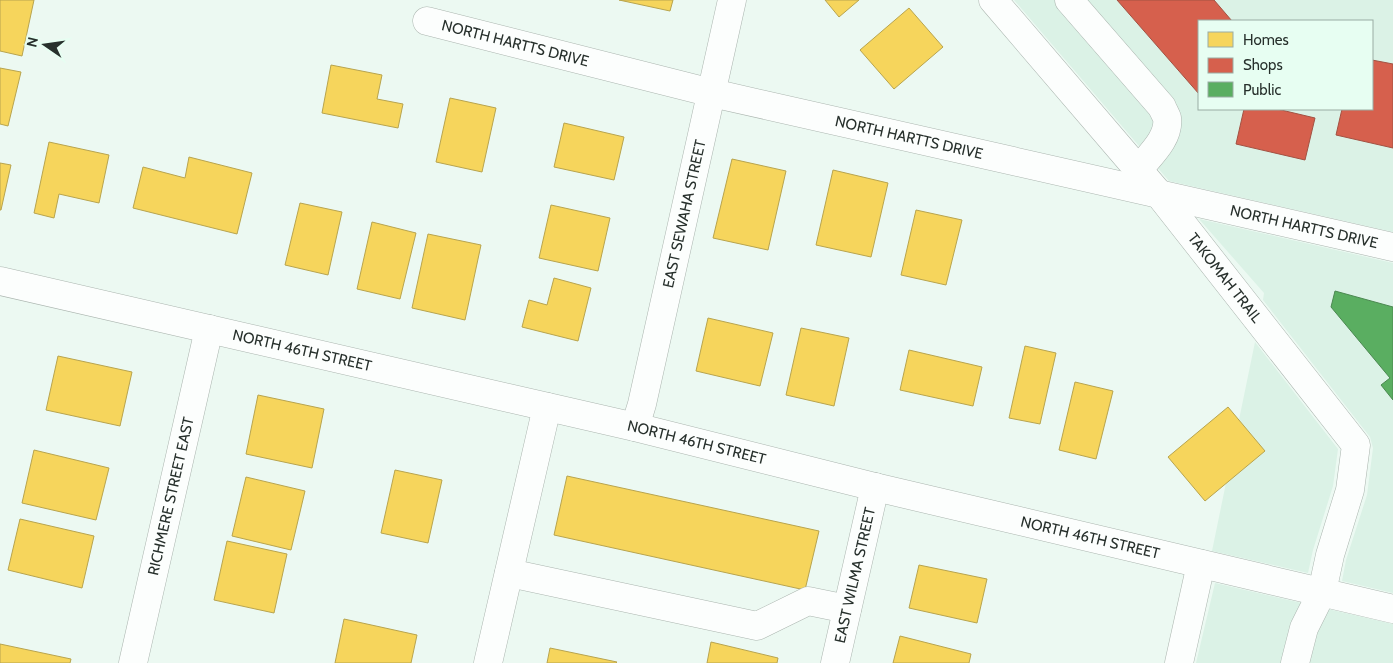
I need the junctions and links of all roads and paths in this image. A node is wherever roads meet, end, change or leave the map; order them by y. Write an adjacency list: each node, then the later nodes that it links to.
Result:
1 (732, 0): 5 (street, EAST SEWAHA STREET)
2 (993, 0): 6 (street, TAKOMAH TRAIL)
3 (1069, 0): 6 (street)
4 (427, 21): 5 (street, NORTH HARTTS DRIVE)
5 (712, 93): 7 (street, NORTH HARTTS DRIVE); 12 (street, EAST SEWAHA STREET)
6 (1138, 170): 7 (street, TAKOMAH TRAIL)
7 (1159, 194): 8 (street, NORTH HARTTS DRIVE); 16 (street, TAKOMAH TRAIL)
8 (1393, 247)
9 (0, 280): 10 (street, NORTH 46TH STREET)
10 (209, 328): 11 (street, NORTH 46TH STREET); 19 (street, RICHMERE STREET EAST)
11 (548, 407): 12 (street, NORTH 46TH STREET); 15 (street)
12 (635, 427): 13 (street, NORTH 46TH STREET)
13 (875, 487): 14 (street, NORTH 46TH STREET); 17 (street, EAST WILMA STREET)
14 (1201, 564): 16 (street, NORTH 46TH STREET); 22 (street)
15 (509, 573): 17 (street); 20 (street)
16 (1322, 592): 18 (street, NORTH 46TH STREET); 23 (street, TAKOMAH TRAIL)
17 (847, 609): 21 (street, EAST WILMA STREET)
18 (1393, 609)
19 (133, 663)
20 (488, 663)
21 (835, 663)
22 (1179, 663)
23 (1295, 663)

